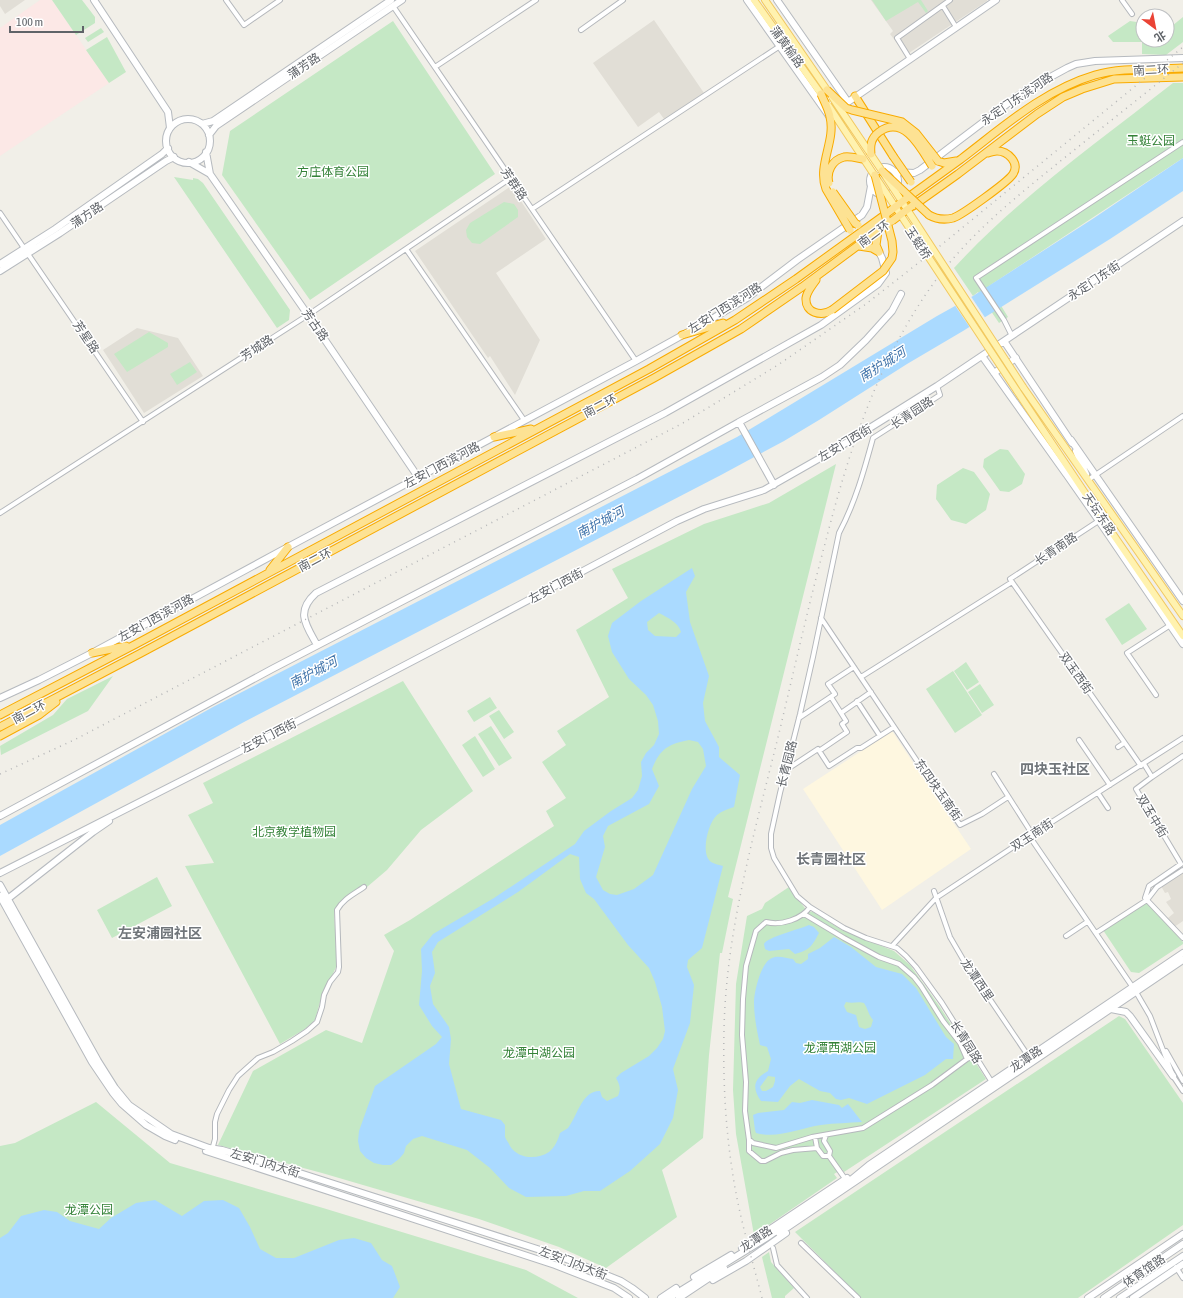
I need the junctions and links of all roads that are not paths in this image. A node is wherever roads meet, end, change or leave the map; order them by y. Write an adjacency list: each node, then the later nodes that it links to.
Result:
1 (94, 0): 29 (street)
2 (226, 0): 3 (street)
3 (280, 0)
4 (402, 0): 14 (street, 蒲芳路)
5 (536, 0): 22 (street)
6 (623, 0): 18 (street)
7 (747, 0): 19 (street)
8 (754, 0): 25 (main road, 蒲黄榆路)
9 (765, 0): 25 (main road, 蒲黄榆路)
10 (777, 0): 27 (street)
11 (950, 0): 15 (street)
12 (996, 0): 17 (street)
13 (1122, 0): 16 (street)
14 (391, 2): 22 (street, 芳群路); 31 (street, 蒲芳路); 33 (street, 蒲芳路)
15 (943, 6): 17 (street); 21 (street)
16 (1132, 14)
17 (956, 27): 21 (street)
18 (581, 30)
19 (780, 46): 28 (street); 53 (street)
20 (1183, 58): 45 (street, 永定门东滨河路)
21 (910, 59): 26 (street)
22 (435, 67): 47 (street, 芳群路)
23 (1183, 68): 41 (highway, 南二环)
24 (1183, 77): 37 (highway, 南二环)
25 (824, 92): 38 (main road, 玉蜓桥, bridge); 40 (main road, 玉蜓桥, bridge); 43 (highway, bridge); 58 (highway, bridge)
26 (855, 96): 27 (street); 48 (highway, bridge)
27 (848, 102): 28 (street)
28 (837, 110): 44 (street)
29 (168, 112): 30 (street); 32 (street)
30 (182, 120): 31 (street); 32 (street)
31 (202, 124): 33 (street)
32 (170, 128): 35 (street)
33 (209, 135): 36 (street)
34 (1183, 142): 70 (street)
35 (168, 148): 39 (street); 61 (street, 蒲方路)
36 (206, 152): 42 (street); 46 (street)
37 (986, 153): 44 (highway, bridge); 57 (highway, 南二环, bridge)
38 (871, 154): 43 (highway, bridge); 44 (main road, 玉蜓桥, bridge)
39 (174, 157): 42 (street); 61 (street, 蒲方路)
40 (863, 159): 44 (main road, 玉蜓桥, bridge); 56 (highway, bridge)
41 (960, 160): 43 (highway); 50 (highway, 南二环)
42 (189, 162): 46 (street)
43 (935, 164): 50 (highway)
44 (876, 170): 45 (street); 49 (street); 65 (highway, bridge); 78 (main road, 玉蜓桥, bridge); 79 (main road, 玉蜓桥, bridge)
45 (896, 172): 51 (street)
46 (210, 174): 67 (street, 芳古路)
47 (511, 178): 53 (street, 芳群路); 60 (street, 芳城路)
48 (910, 182): 50 (highway); 52 (highway)
49 (871, 186): 51 (street); 69 (street, 左安门西滨河路)
50 (924, 186): 52 (highway, 南二环)
51 (892, 194): 72 (street)
52 (910, 196): 56 (highway, 南二环, bridge)
53 (532, 209): 75 (street, 芳群路)
54 (0, 213): 61 (street, 芳星路)
55 (1183, 221): 70 (street, 永定门东街)
56 (870, 226): 58 (highway, 南二环)
57 (878, 231): 59 (highway, 南二环); 62 (highway)
58 (848, 242): 68 (highway, 南二环)
59 (859, 246): 62 (highway); 65 (highway, 南二环)
60 (406, 248): 67 (street, 芳城路); 81 (street)
61 (26, 251): 63 (street, 蒲方路); 64 (street, 蒲方路); 82 (street, 芳星路)
62 (879, 252): 105 (street)
63 (0, 264)
64 (0, 271)
65 (821, 274): 110 (highway, 南二环)
66 (901, 294): 83 (street)
67 (308, 315): 82 (street, 芳城路); 89 (street, 芳古路)
68 (735, 320): 69 (highway); 84 (highway, 南二环)
69 (682, 335): 75 (street, 左安门西滨河路)
70 (1012, 336): 71 (street, 永定门东街)
71 (1004, 341): 72 (street, 永定门东街); 74 (street)
72 (993, 349): 73 (street, 左安门西街)
73 (982, 356): 76 (street); 77 (street, 左安门西街)
74 (1016, 358): 76 (street); 86 (street)
75 (636, 361): 81 (street, 左安门西滨河路)
76 (994, 373): 87 (street)
77 (937, 386): 91 (street, 左安门西街); 100 (street, 长青园路)
78 (1023, 386): 90 (main road, 天坛东路)
79 (1017, 391): 92 (main road, 天坛东路)
80 (1183, 416): 88 (street)
81 (524, 420): 85 (street, 左安门西滨河路)
82 (143, 422): 93 (street, 芳城路)
83 (739, 422): 91 (street); 105 (street)
84 (541, 427): 85 (highway); 96 (highway, 南二环)
85 (494, 437): 89 (street, 左安门西滨河路)
86 (1071, 440): 88 (street); 90 (street)
87 (1064, 471): 92 (street); 94 (street)
88 (1096, 475): 90 (street); 98 (street)
89 (418, 477): 95 (street, 左安门西滨河路)
90 (1088, 480): 99 (main road, 天坛东路)
91 (774, 484): 138 (street, 左安门西街)
92 (1085, 492): 94 (main road, 天坛东路)
93 (0, 513)
94 (1101, 520): 97 (street, 长青南路); 101 (main road, 天坛东路)
95 (288, 547): 96 (highway); 106 (street, 左安门西滨河路)
96 (267, 574): 103 (highway, 南二环)
97 (1011, 581): 108 (street, 长青南路); 126 (street, 双玉西街)
98 (1183, 601)
99 (1183, 616)
100 (821, 618): 107 (street, 东四块玉南街); 119 (street, 长青园路)
101 (1173, 624): 102 (main road, 天坛东路); 104 (street); 113 (street)
102 (1183, 636)
103 (136, 644): 106 (highway); 118 (highway, 南二环)
104 (1183, 644)
105 (317, 645): 139 (street)
106 (92, 654): 109 (street, 左安门西滨河路)
107 (854, 667): 108 (street, 东四块玉南街); 114 (street)
108 (861, 677): 111 (street, 东四块玉南街)
109 (39, 680): 112 (street); 115 (street, 左安门西滨河路)
110 (70, 691): 120 (highway, 南二环); 122 (highway)
111 (871, 692): 116 (street); 121 (street, 东四块玉南街)
112 (0, 694)
113 (1156, 695)
114 (831, 697): 117 (street); 119 (street)
115 (0, 698)
116 (857, 702): 117 (street); 123 (street)
117 (841, 712): 128 (street)
118 (0, 715)
119 (799, 718): 131 (street, 长青园路)
120 (0, 727)
121 (894, 727): 123 (street); 136 (street, 东四块玉南街)
122 (0, 736)
123 (880, 736): 128 (street)
124 (1183, 738): 130 (street, 双玉南街)
125 (1080, 740): 134 (street)
126 (1124, 742): 127 (street); 130 (street, 双玉西街)
127 (1118, 747)
128 (818, 751): 131 (street)
129 (1183, 756): 133 (street)
130 (1143, 765): 133 (street, 双玉中街); 134 (street, 双玉南街)
131 (786, 770): 150 (street, 长青园路)
132 (994, 774): 136 (street)
133 (1152, 776): 148 (street, 双玉中街)
134 (1110, 785): 135 (street, 双玉南街)
135 (1098, 793): 137 (street); 140 (street, 双玉南街)
136 (1008, 797): 140 (street)
137 (1108, 808)
138 (125, 810): 142 (street, 左安门西街); 149 (street, 左安门西街)
139 (0, 816)
140 (1030, 836): 147 (street, 双玉南街); 152 (street)
141 (1183, 870): 148 (street)
142 (0, 873)
143 (0, 885): 149 (street, 左安门内大街)
144 (364, 887): 173 (street)
145 (934, 891): 147 (street, 龙潭西里)
146 (0, 896): 149 (street, 左安门内大街)
147 (936, 898): 156 (street, 双玉南街); 163 (street, 龙潭西里)
148 (1147, 900): 153 (street); 155 (street)
149 (4, 901): 173 (street, 左安门内大街)
150 (810, 907): 151 (street); 156 (street, 长青园路)
151 (804, 914): 164 (street); 171 (street)
152 (1088, 922): 153 (street); 154 (street)
153 (1096, 933): 159 (street)
154 (1066, 936)
155 (1183, 938)
156 (892, 946): 162 (street, 长青园路)
157 (1183, 953): 159 (street, 龙潭路)
158 (1183, 960): 159 (street, 龙潭路)
159 (1134, 989): 160 (street, 龙潭路); 161 (street); 163 (street, 龙潭路)
160 (1111, 1009): 165 (street); 167 (street, 龙潭路)
161 (1158, 1037): 165 (street); 166 (street)
162 (975, 1056): 164 (street); 167 (street, 长青园路)
163 (1029, 1057): 167 (street, 龙潭路)
164 (967, 1059): 169 (street)
165 (1173, 1076): 168 (street)
166 (1183, 1081)
167 (994, 1085): 175 (street, 龙潭路)
168 (1183, 1091)
169 (826, 1135): 170 (street); 174 (street)
170 (815, 1137): 171 (street); 172 (street)
171 (749, 1140): 172 (street)
172 (817, 1148): 174 (street)
173 (212, 1150): 185 (street, 左安门内大街); 186 (street, 左安门内大街)
174 (829, 1156): 176 (street)
175 (871, 1167): 176 (street, 龙潭路); 189 (street, 龙潭路); 190 (street, 龙潭路)
176 (846, 1181): 187 (street, 龙潭路); 188 (street, 龙潭路)
177 (1183, 1234): 193 (street)
178 (802, 1243): 192 (street)
179 (1183, 1244): 194 (street, 体育馆路)
180 (773, 1248): 191 (street)
181 (1183, 1256): 183 (street, 体育馆路)
182 (1183, 1264): 183 (street)
183 (1175, 1265): 184 (street); 195 (street, 体育馆路); 196 (street)
184 (1183, 1278)
185 (630, 1298)
186 (645, 1298)
187 (661, 1298)
188 (669, 1298)
189 (679, 1298)
190 (685, 1298)
191 (807, 1298)
192 (858, 1298)
193 (1088, 1298)
194 (1104, 1298)
195 (1120, 1298)
196 (1133, 1298)

